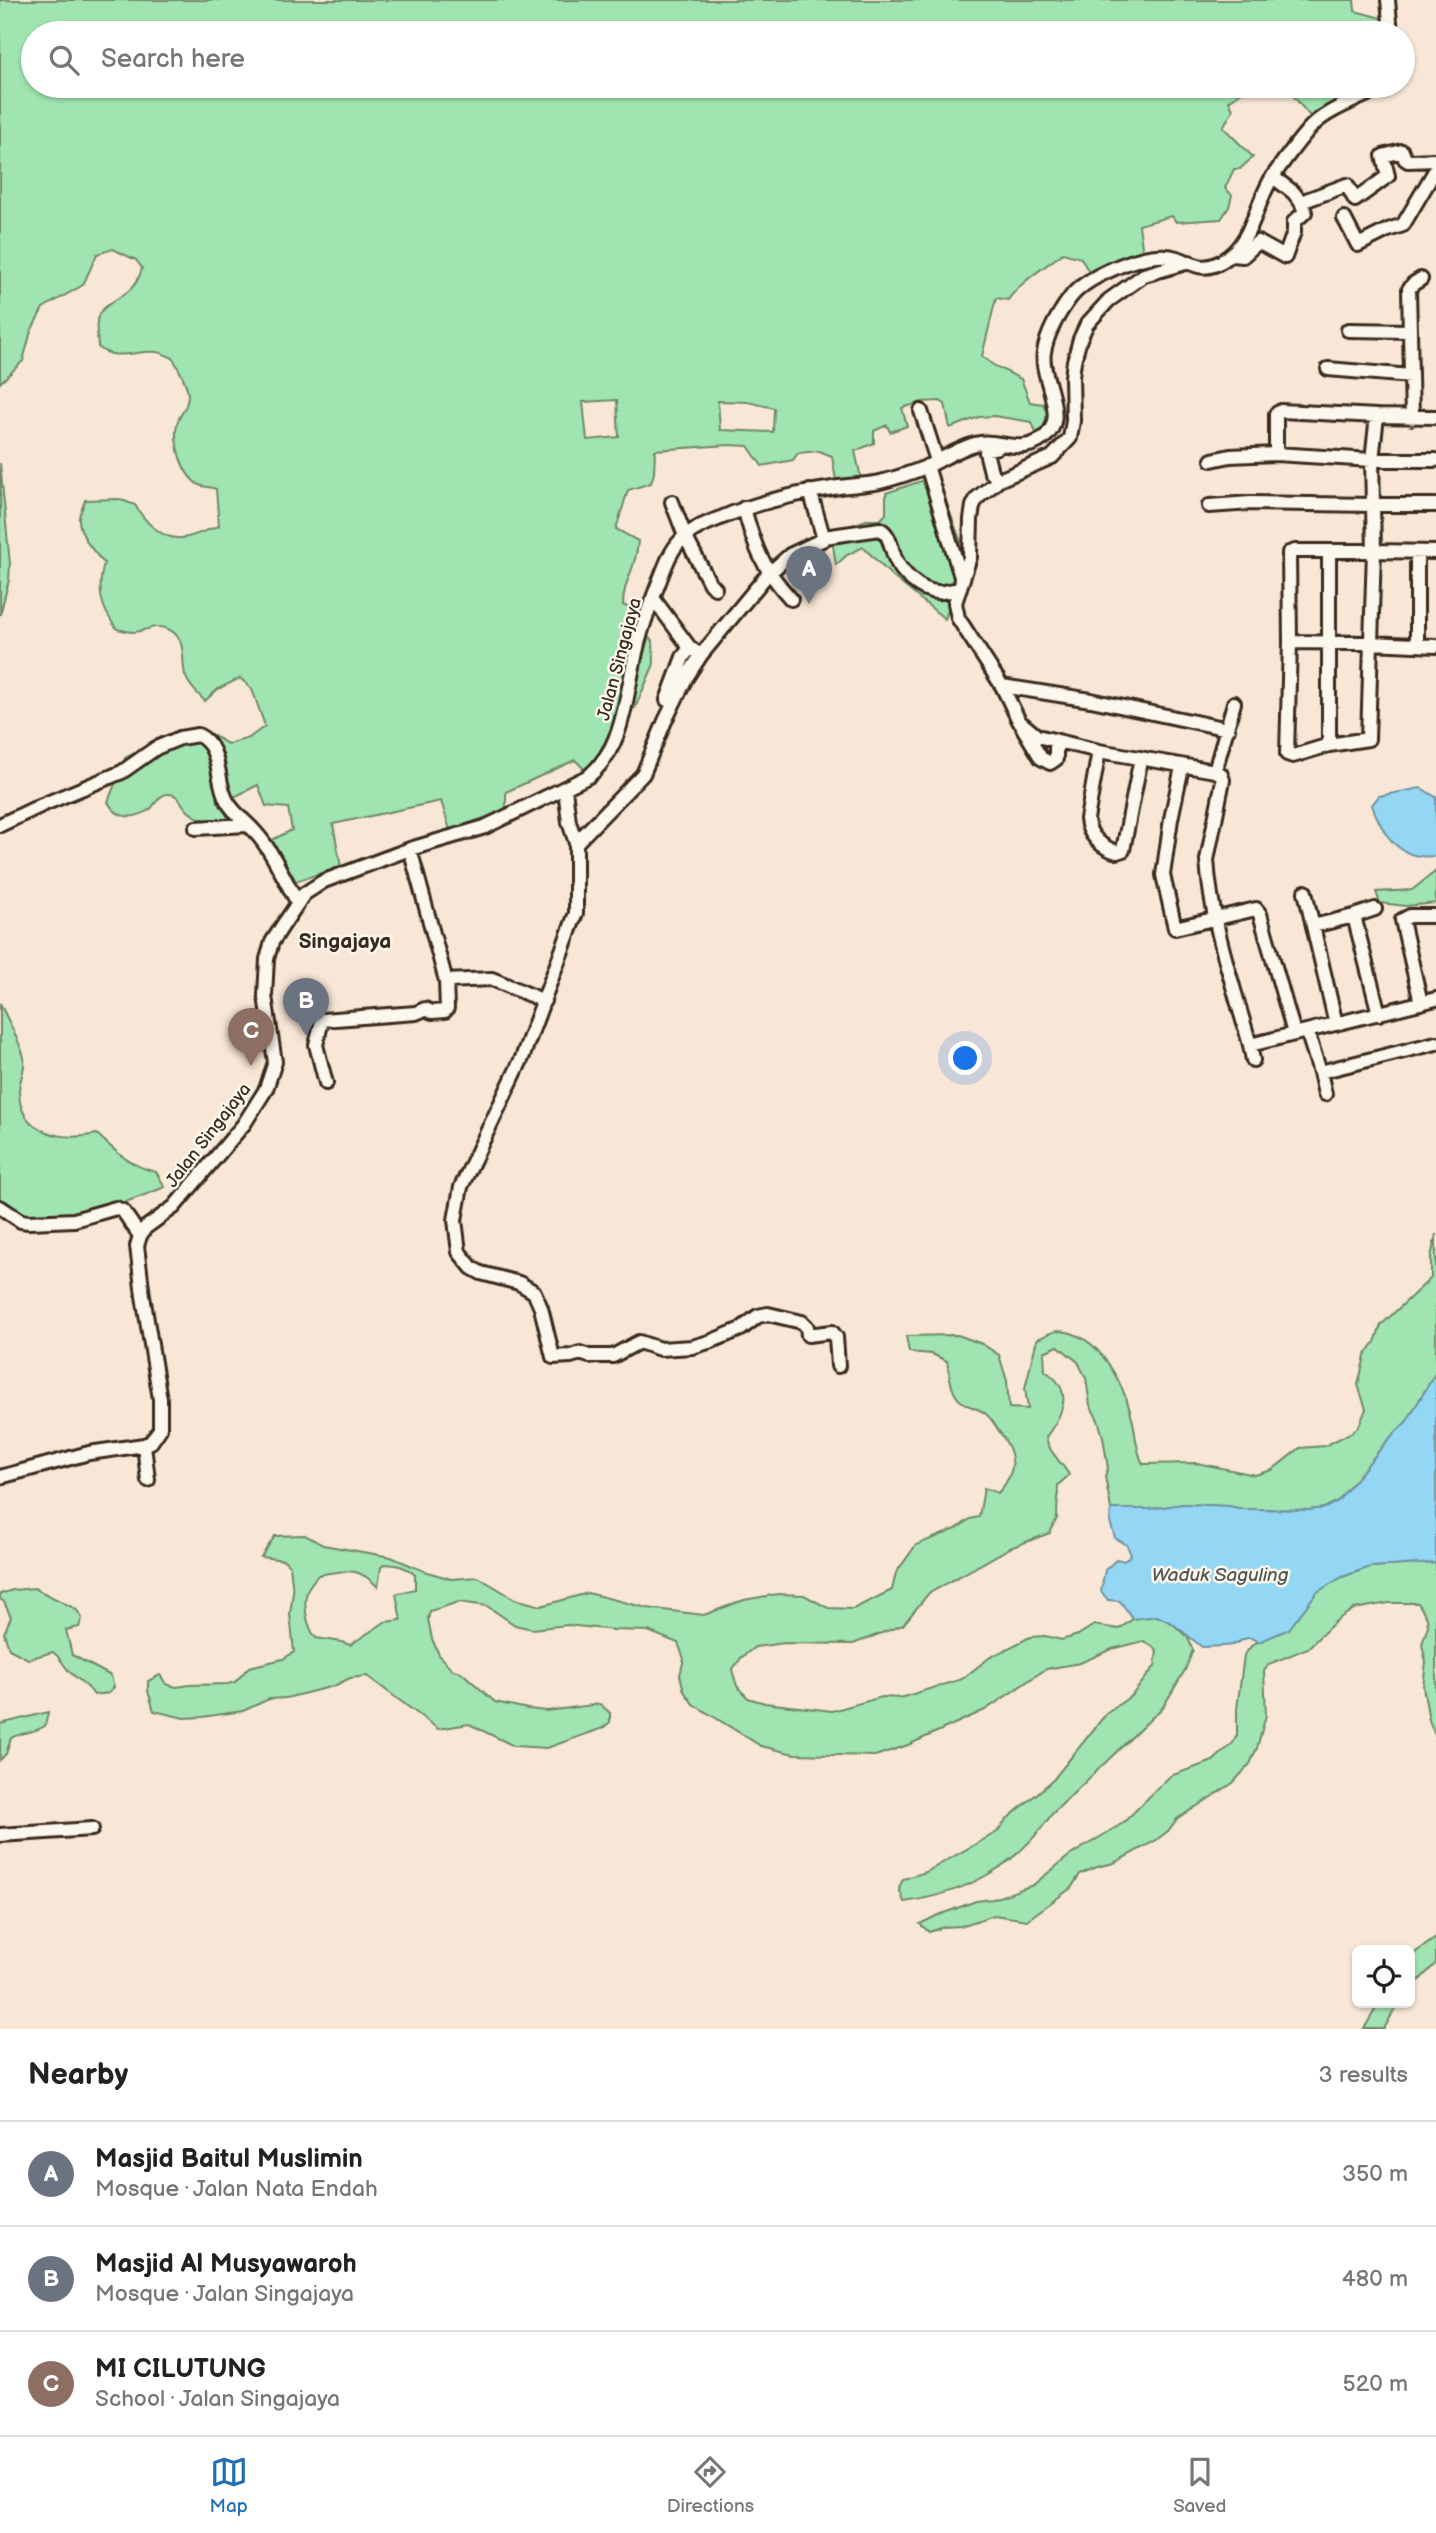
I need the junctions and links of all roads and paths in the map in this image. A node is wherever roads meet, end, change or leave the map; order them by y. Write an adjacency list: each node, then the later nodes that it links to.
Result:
1 (1388, 0): 2 (street)
2 (1390, 21)
3 (1361, 98): 6 (street)
4 (1436, 160): 7 (street)
5 (1436, 169): 8 (street)
6 (1273, 177): 7 (street); 9 (street)
7 (1301, 202): 9 (street)
8 (1344, 218)
9 (1232, 255): 10 (street)
10 (1190, 262): 20 (street); 26 (street)
11 (1421, 279): 13 (street)
12 (1348, 330): 13 (street)
13 (1410, 331): 15 (street)
14 (1328, 369): 15 (street)
15 (1411, 376): 19 (street)
16 (921, 411): 25 (street)
17 (1377, 416): 19 (street); 21 (street); 23 (street)
18 (1436, 417): 19 (street)
19 (1412, 418)
20 (1001, 446): 25 (street); 26 (street)
21 (1276, 454): 22 (street); 23 (street)
22 (1212, 460)
23 (1373, 460): 24 (street); 29 (street)
24 (1436, 460)
25 (932, 463): 27 (street); 40 (street)
26 (999, 481): 40 (street)
27 (810, 491): 32 (street); 34 (street)
28 (672, 502): 33 (street)
29 (1373, 505): 30 (street); 31 (street); 36 (street)
30 (1436, 505)
31 (1209, 506)
32 (744, 508): 33 (street); 39 (street)
33 (685, 536): 41 (street); 42 (street, Jalan Singajaya)
34 (824, 537): 39 (street); 40 (street)
35 (1329, 551): 36 (street); 44 (street); 45 (street)
36 (1374, 551): 37 (street); 46 (street)
37 (1418, 552): 38 (street); 47 (street)
38 (1436, 552)
39 (769, 574): 43 (street); 49 (street)
40 (961, 585): 50 (street)
41 (715, 588)
42 (653, 598): 49 (street); 61 (street, Jalan Singajaya)
43 (791, 599)
44 (1290, 642): 45 (street); 56 (street)
45 (1329, 642): 46 (street); 56 (street)
46 (1371, 643): 47 (street); 56 (street)
47 (1417, 645): 48 (street)
48 (1436, 646)
49 (696, 652): 52 (street); 65 (street)
50 (1002, 686): 53 (street); 54 (street)
51 (1234, 703): 54 (street)
52 (662, 714)
53 (1019, 721): 55 (street); 55 (street)
54 (1228, 729): 60 (street)
55 (1056, 742): 57 (street)
56 (1329, 745)
57 (1099, 751): 58 (street); 58 (street)
58 (1141, 758): 59 (street)
59 (1182, 767): 60 (street); 72 (street)
60 (1215, 771): 72 (street)
61 (565, 789): 65 (street); 66 (street, Jalan Singajaya)
62 (0, 825): 63 (street)
63 (247, 825): 64 (street); 68 (street)
64 (196, 828)
65 (576, 843): 76 (street)
66 (410, 849): 68 (street, Jalan Singajaya); 74 (street)
67 (1305, 892): 73 (street)
68 (298, 902): 89 (street, Jalan Singajaya)
69 (1375, 909): 70 (street)
70 (1354, 916): 73 (street); 78 (street)
71 (1436, 916): 77 (street)
72 (1215, 918): 81 (street); 83 (street)
73 (1313, 926): 79 (street)
74 (446, 981): 76 (street); 86 (street)
75 (1436, 999): 77 (street)
76 (544, 1001): 90 (street)
77 (1421, 1003): 78 (street)
78 (1379, 1014): 79 (street)
79 (1336, 1024): 80 (street)
80 (1307, 1031): 81 (street); 85 (street)
81 (1294, 1033): 83 (street)
82 (1436, 1043): 85 (street)
83 (1250, 1045): 84 (street)
84 (1253, 1060)
85 (1320, 1072): 87 (street)
86 (326, 1083)
87 (1325, 1094)
88 (0, 1207): 89 (street)
89 (140, 1236): 91 (street)
90 (838, 1366)
91 (144, 1444): 92 (street); 93 (street)
92 (0, 1477)
93 (148, 1480)
94 (92, 1829): 95 (street)
95 (0, 1835)

